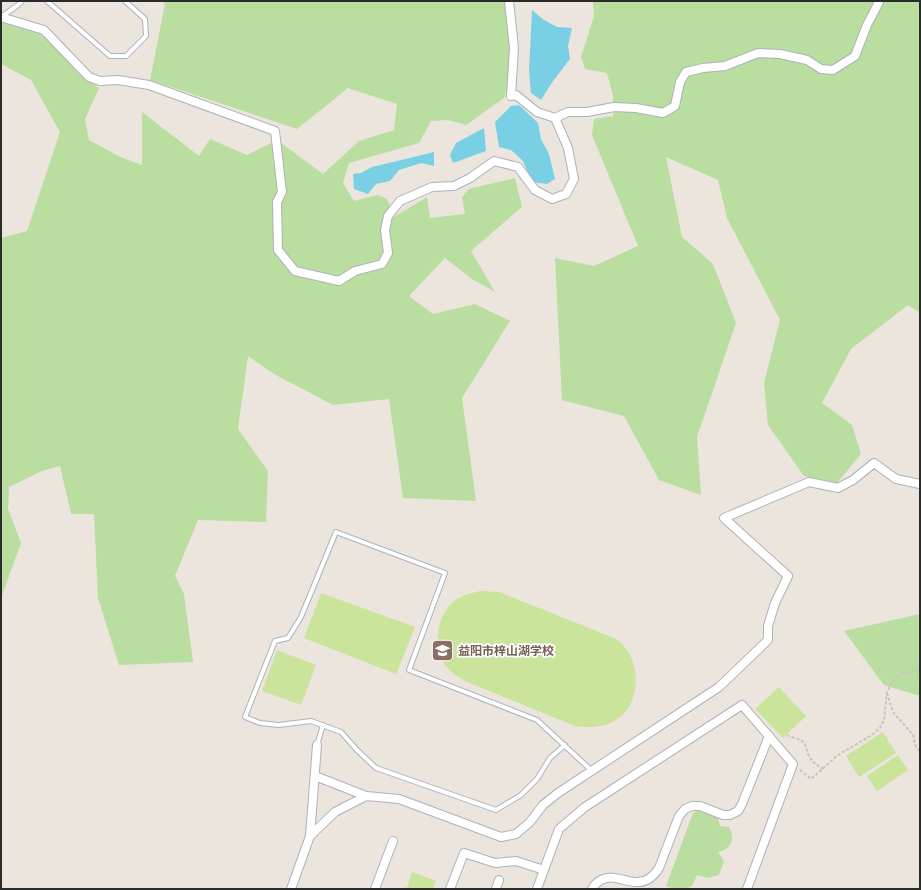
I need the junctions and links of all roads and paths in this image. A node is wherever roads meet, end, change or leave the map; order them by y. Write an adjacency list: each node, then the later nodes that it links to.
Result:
1 (22, 1): 6 (lane)
2 (47, 1): 3 (lane)
3 (125, 1)
4 (509, 1): 7 (street)
5 (878, 1): 7 (street)
6 (1, 17): 7 (street)
7 (555, 118)
8 (920, 484): 19 (street)
9 (920, 670): 10 (path)
10 (887, 692): 16 (path); 18 (path)
11 (323, 725): 14 (lane); 15 (lane); 15 (lane)
12 (787, 735): 18 (path)
13 (769, 736): 17 (street); 24 (street); 31 (street)
14 (317, 745): 20 (street)
15 (565, 746): 19 (lane)
16 (920, 751)
17 (793, 764): 18 (path); 32 (street)
18 (823, 769)
19 (592, 771): 21 (street)
20 (315, 776): 21 (street); 22 (street)
21 (366, 796): 22 (street)
22 (310, 836): 26 (street)
23 (393, 841): 27 (street)
24 (544, 870): 28 (street); 30 (street)
25 (499, 880): 29 (street)
26 (291, 889)
27 (375, 889)
28 (450, 889)
29 (496, 889)
30 (537, 889)
31 (592, 889)
32 (747, 889)

